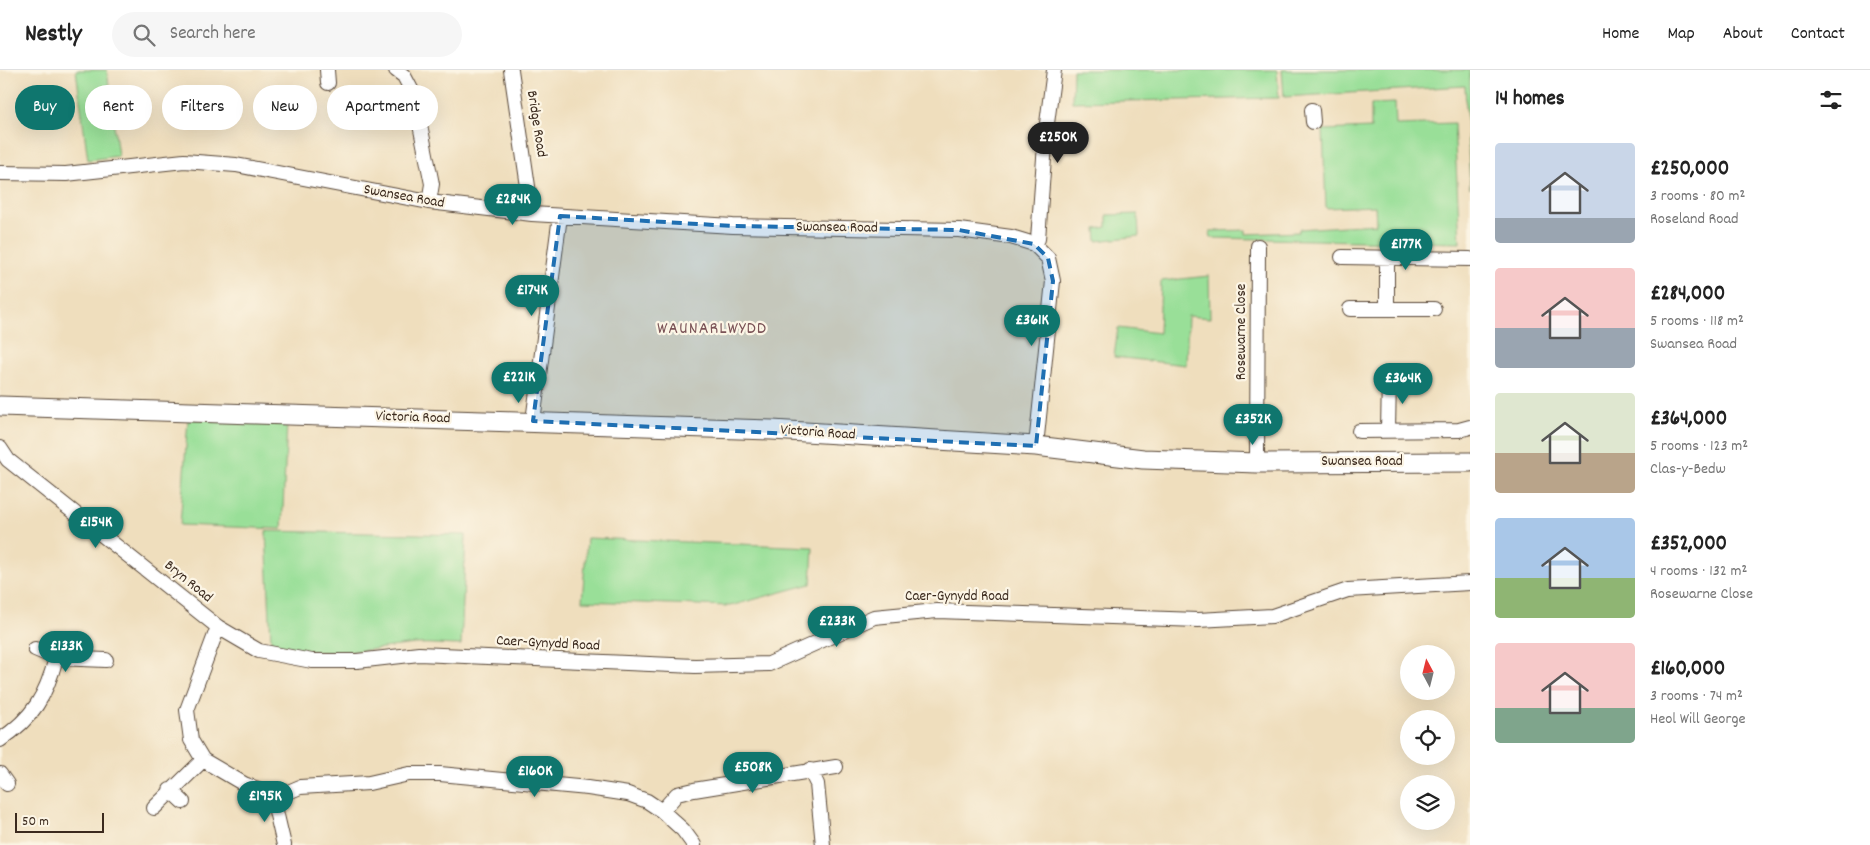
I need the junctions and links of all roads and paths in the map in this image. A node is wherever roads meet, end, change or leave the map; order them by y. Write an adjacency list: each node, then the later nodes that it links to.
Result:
1 (396, 70): 5 (street)
2 (511, 70): 6 (street, Bridge Road)
3 (1054, 70): 8 (street)
4 (0, 173): 5 (street, Swansea Road)
5 (430, 202): 6 (street, Swansea Road)
6 (532, 214): 7 (street, Swansea Road)
7 (560, 216): 8 (street, Swansea Road); 18 (street)
8 (1034, 244): 22 (street)
9 (1258, 246): 25 (street, Rosewarne Close)
10 (1342, 257): 11 (street)
11 (1387, 257): 12 (street); 14 (street)
12 (1470, 259)
13 (1350, 308): 14 (street)
14 (1387, 309): 15 (street)
15 (1434, 309)
16 (1389, 378): 21 (street)
17 (0, 406): 18 (main road, Victoria Road)
18 (533, 421): 22 (main road, Victoria Road)
19 (1470, 427): 21 (street)
20 (1359, 431): 21 (street)
21 (1388, 431)
22 (1036, 446): 25 (main road, Swansea Road)
23 (0, 448): 27 (street, Bryn Road)
24 (1470, 462): 25 (main road, Swansea Road)
25 (1258, 463)
26 (1470, 583): 27 (street, Caer-Gynydd Road)
27 (218, 627): 32 (street)
28 (35, 649): 29 (street)
29 (56, 658): 30 (street); 31 (street)
30 (106, 660)
31 (0, 740)
32 (203, 760): 35 (street); 36 (street)
33 (836, 767): 34 (street)
34 (810, 770): 39 (street); 42 (street)
35 (170, 790): 37 (street); 38 (street)
36 (272, 794): 39 (street); 40 (street)
37 (184, 802)
38 (154, 808)
39 (662, 810): 41 (street)
40 (284, 845)
41 (694, 845)
42 (823, 845)

